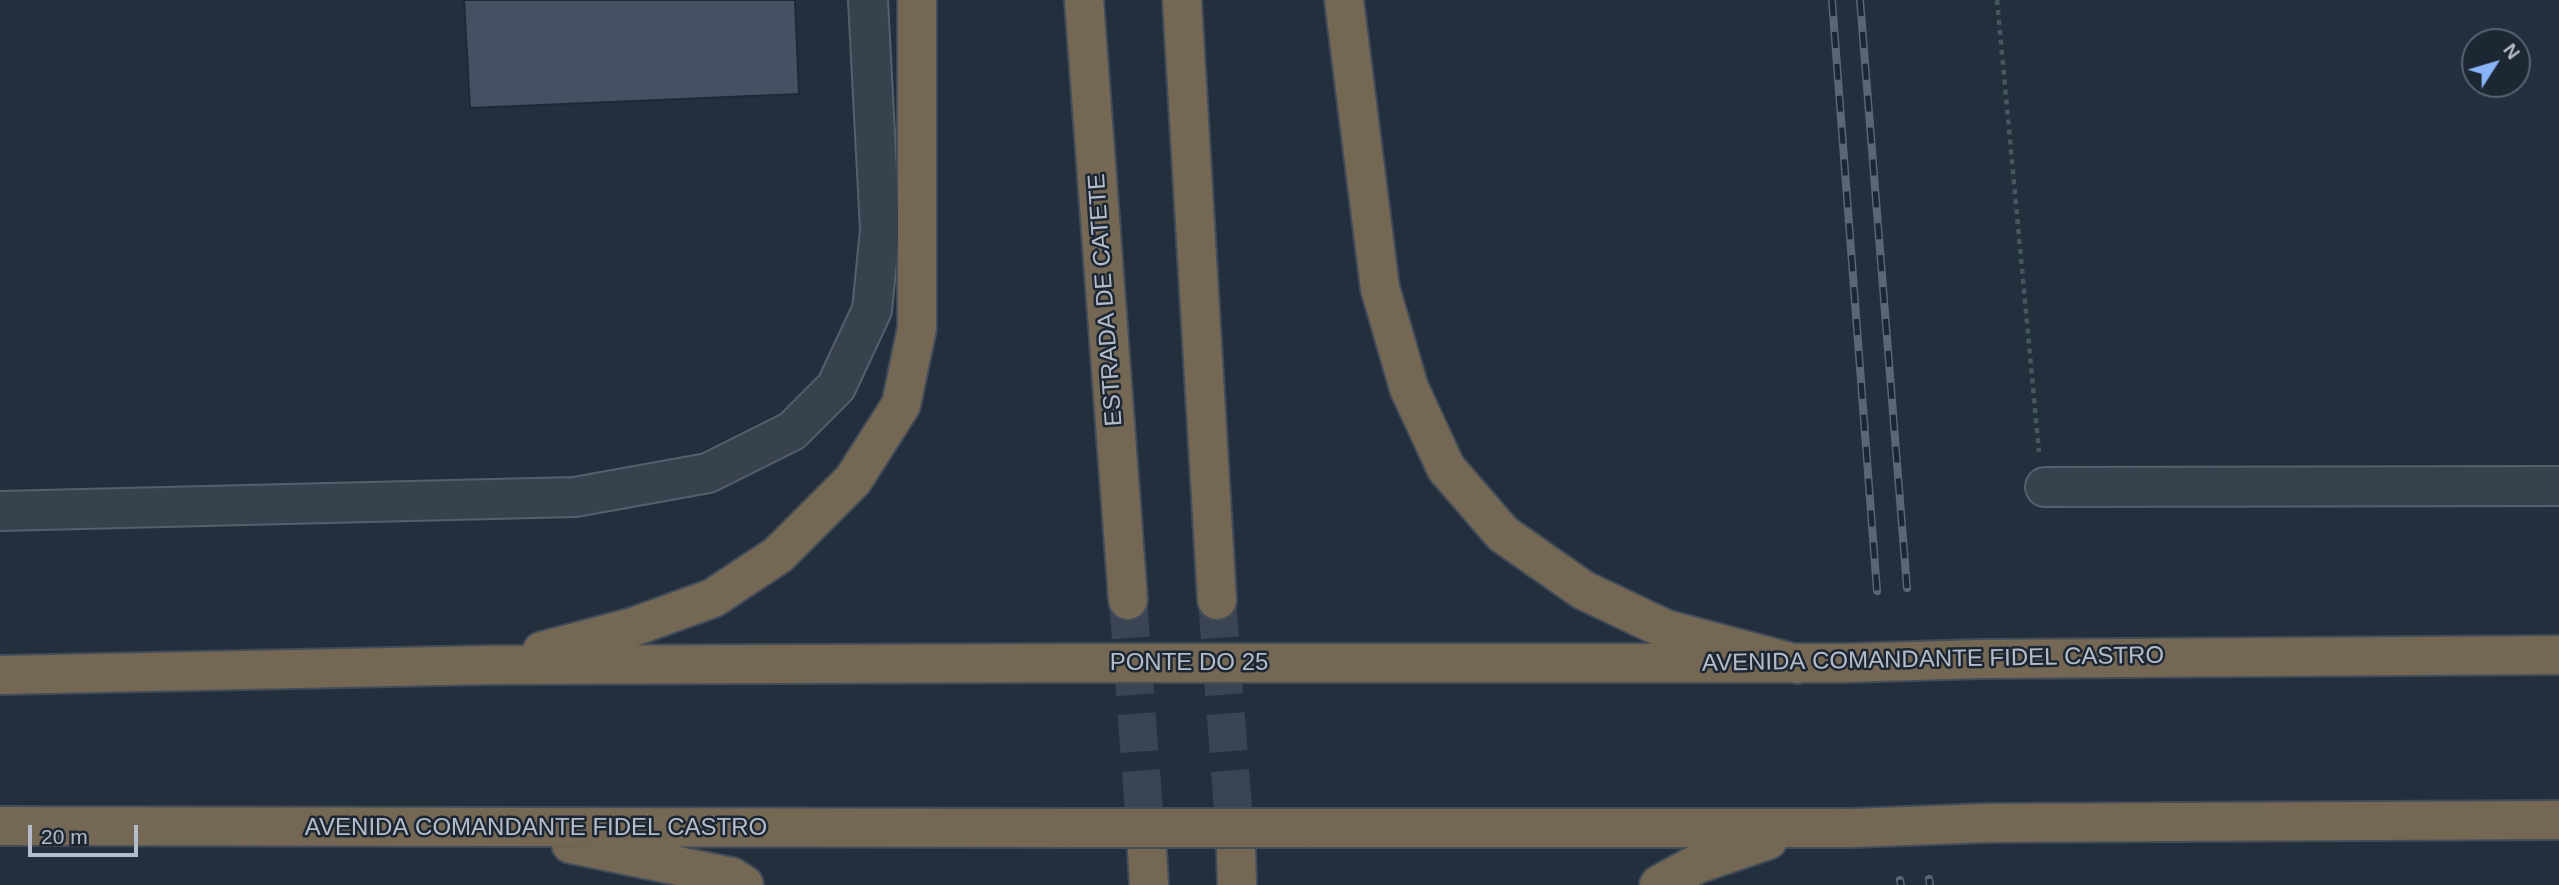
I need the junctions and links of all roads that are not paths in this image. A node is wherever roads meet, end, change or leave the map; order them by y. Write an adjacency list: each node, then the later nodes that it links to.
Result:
1 (869, 0): 8 (street)
2 (917, 0): 14 (highway)
3 (1084, 0): 9 (highway, ESTRADA DE CATETE)
4 (1182, 0): 10 (highway)
5 (1343, 0): 13 (highway)
6 (2559, 486): 7 (street)
7 (2045, 487)
8 (0, 511)
9 (1128, 600)
10 (1217, 600)
11 (2559, 654): 13 (highway, AVENIDA COMANDANTE FIDEL CASTRO, bridge)
12 (1307, 663): 13 (highway, AVENIDA COMANDANTE FIDEL CASTRO); 14 (highway, PONTE DO 25, bridge)
13 (1797, 664)
14 (489, 665): 15 (highway)
15 (0, 676)
16 (2559, 820): 19 (highway, bridge)
17 (0, 826): 18 (highway, AVENIDA COMANDANTE FIDEL CASTRO)
18 (490, 828): 19 (highway, AVENIDA COMANDANTE FIDEL CASTRO, bridge); 21 (highway)
19 (1799, 830): 23 (highway)
20 (1236, 848): 22 (highway)
21 (744, 885)
22 (1237, 885)
23 (1659, 885)

